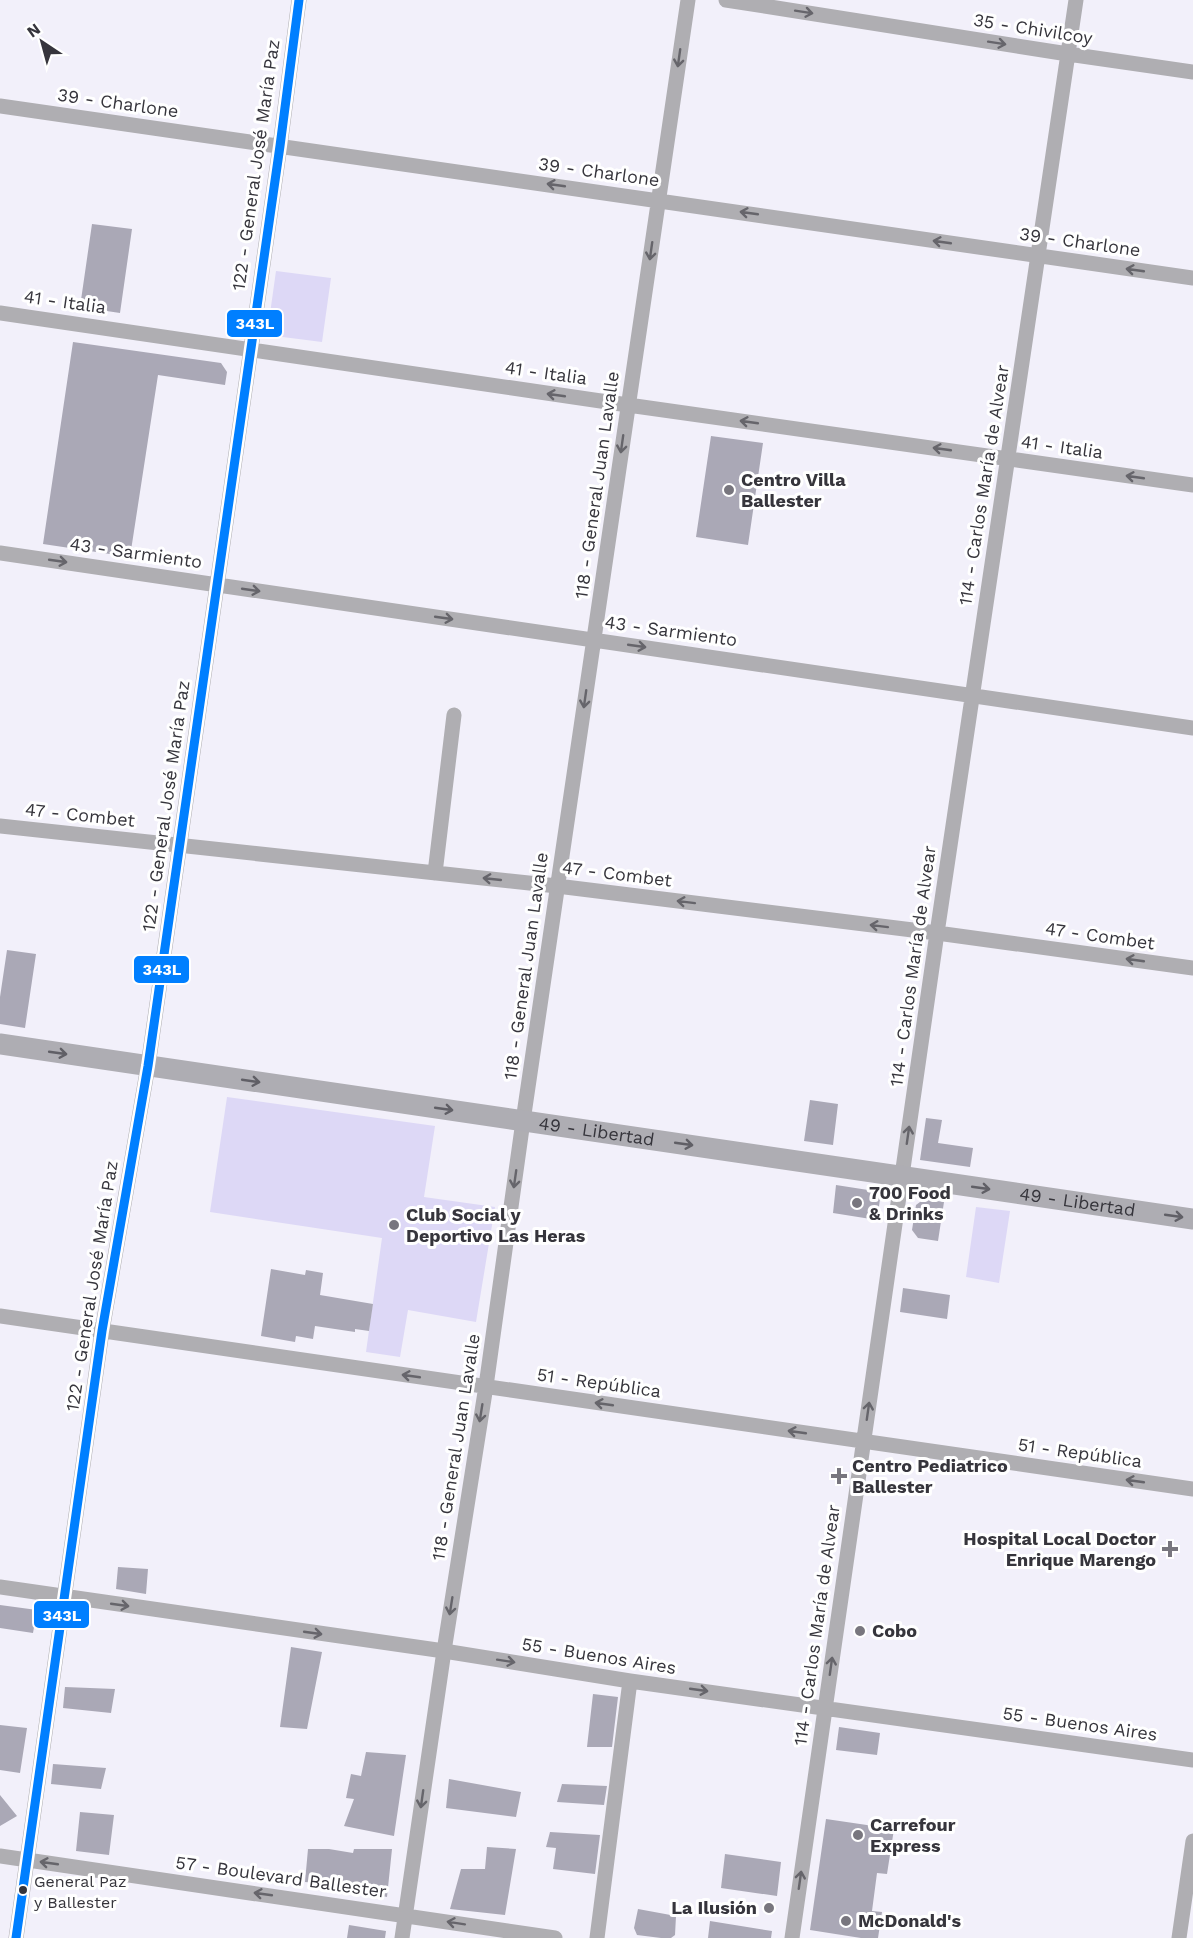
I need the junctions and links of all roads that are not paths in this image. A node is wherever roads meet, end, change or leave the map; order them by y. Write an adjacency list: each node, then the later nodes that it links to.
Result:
1 (299, 0): 8 (street, 122 - General José María Paz)
2 (688, 0): 9 (street, 118 - General Juan Lavalle, one-way to 9)
3 (726, 0): 5 (street, 35 - Chivilcoy, one-way to 5)
4 (1076, 0): 5 (street, 114 - Carlos María de Alvear)
5 (1068, 54): 6 (street, 35 - Chivilcoy); 10 (street, 114 - Carlos María de Alvear)
6 (1193, 72)
7 (0, 106): 8 (street, 39 - Charlone)
8 (280, 146): 9 (street, 39 - Charlone, one-way to 8); 13 (street, 122 - General José María Paz)
9 (658, 200): 10 (street, 39 - Charlone, one-way to 9); 14 (street, 118 - General Juan Lavalle, one-way to 14)
10 (1039, 256): 11 (street, 39 - Charlone, one-way to 10); 15 (street, 114 - Carlos María de Alvear)
11 (1193, 278)
12 (0, 312): 13 (street, 41 - Italia)
13 (250, 349): 14 (street, 41 - Italia, one-way to 13); 18 (street, 122 - General José María Paz)
14 (628, 405): 15 (street, 41 - Italia, one-way to 14); 19 (street, 118 - General Juan Lavalle, one-way to 19)
15 (1008, 459): 16 (street, 41 - Italia, one-way to 15); 20 (street, 114 - Carlos María de Alvear)
16 (1193, 485)
17 (0, 553): 18 (street, 43 - Sarmiento, one-way to 18)
18 (217, 585): 19 (street, 43 - Sarmiento, one-way to 19); 24 (street, 122 - General José María Paz)
19 (594, 640): 20 (street, 43 - Sarmiento, one-way to 20); 26 (street, 118 - General Juan Lavalle, one-way to 26)
20 (972, 695): 22 (street, 43 - Sarmiento); 27 (street, 114 - Carlos María de Alvear)
21 (454, 715): 25 (street)
22 (1193, 728)
23 (0, 826): 24 (street, 47 - Combet)
24 (180, 846): 25 (street, 47 - Combet); 30 (street, 122 - General José María Paz)
25 (435, 873): 26 (street, 47 - Combet, one-way to 25)
26 (557, 886): 27 (street, 47 - Combet, one-way to 26); 31 (street, 118 - General Juan Lavalle)
27 (937, 933): 28 (street, 47 - Combet, one-way to 27); 32 (street, 114 - Carlos María de Alvear, one-way to 27)
28 (1193, 968)
29 (0, 1044): 30 (street, 49 - Libertad, one-way to 30)
30 (148, 1066): 31 (street, 49 - Libertad, one-way to 31); 35 (street, 122 - General José María Paz)
31 (523, 1121): 32 (street, 49 - Libertad, one-way to 32); 36 (street, 118 - General Juan Lavalle, one-way to 36)
32 (902, 1176): 33 (street, 49 - Libertad, one-way to 33); 37 (street, 114 - Carlos María de Alvear, one-way to 32)
33 (1193, 1219)
34 (0, 1316): 35 (street, 51 - República)
35 (102, 1331): 36 (street, 51 - República, one-way to 35); 40 (street, 122 - General José María Paz)
36 (486, 1386): 37 (street, 51 - República, one-way to 36); 41 (street, 118 - General Juan Lavalle, one-way to 41)
37 (864, 1441): 38 (street, 51 - República, one-way to 37); 43 (street, 114 - Carlos María de Alvear, one-way to 37)
38 (1193, 1489)
39 (0, 1587): 40 (street, 55 - Buenos Aires)
40 (65, 1597): 41 (street, 55 - Buenos Aires, one-way to 41); 47 (street, 122 - General José María Paz)
41 (444, 1652): 42 (street, 55 - Buenos Aires, one-way to 42); 48 (street, 118 - General Juan Lavalle, one-way to 48)
42 (630, 1681): 43 (street, 55 - Buenos Aires, one-way to 43); 52 (street)
43 (825, 1707): 44 (street, 55 - Buenos Aires); 53 (street, 114 - Carlos María de Alvear, one-way to 43)
44 (1193, 1760)
45 (1193, 1840): 54 (street)
46 (0, 1856): 47 (street, 57 - Boulevard Ballester)
47 (27, 1860): 48 (street, 57 - Boulevard Ballester, one-way to 47); 49 (street, 122 - General José María Paz)
48 (405, 1916): 50 (street, 118 - General Juan Lavalle); 51 (street, 57 - Boulevard Ballester, one-way to 48)
49 (16, 1938)
50 (402, 1938)
51 (555, 1938)
52 (597, 1938)
53 (792, 1938)
54 (1179, 1938)

